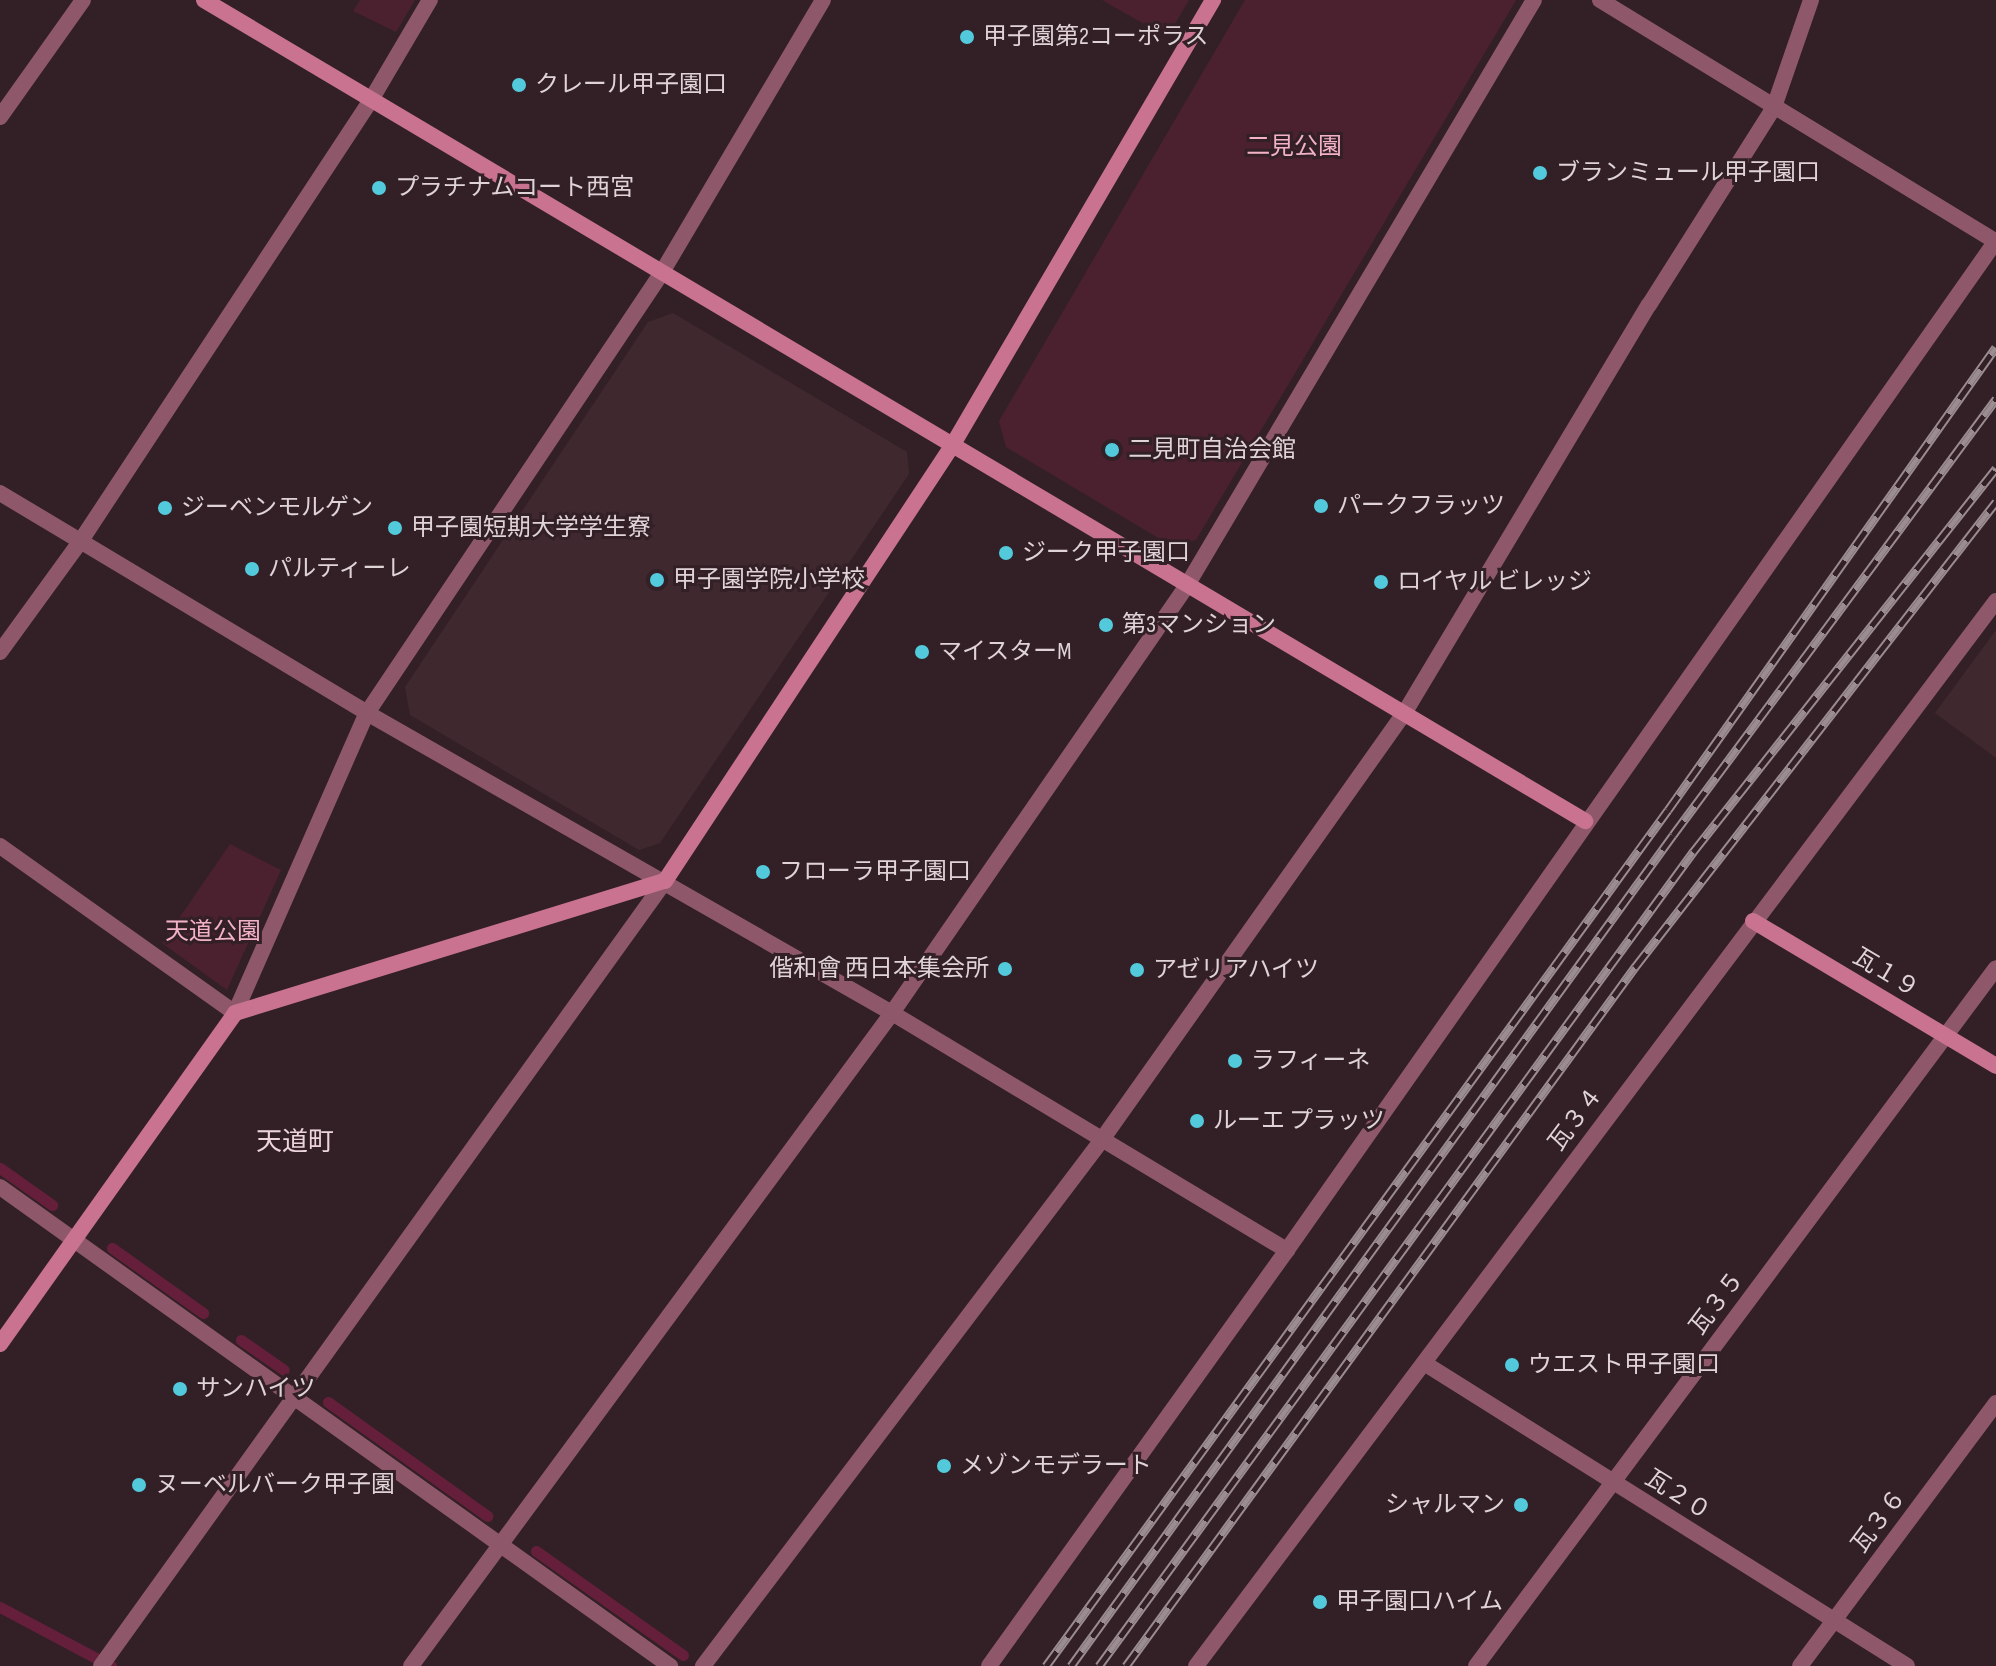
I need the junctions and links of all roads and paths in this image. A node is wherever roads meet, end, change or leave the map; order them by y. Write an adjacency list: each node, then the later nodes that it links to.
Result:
1 (83, 0): 11 (street)
2 (204, 0): 9 (street)
3 (430, 0): 9 (street)
4 (823, 0): 13 (street)
5 (1213, 0): 14 (street)
6 (1534, 0): 17 (street)
7 (1600, 0): 10 (street)
8 (1811, 0): 10 (street)
9 (371, 100): 13 (street); 16 (street)
10 (1774, 107): 12 (street); 20 (street)
11 (0, 117)
12 (1996, 242): 22 (street)
13 (661, 274): 14 (street); 21 (street)
14 (952, 446): 17 (street); 24 (street)
15 (0, 493): 16 (street)
16 (80, 542): 19 (street); 21 (street)
17 (1186, 587): 20 (street); 28 (street)
18 (1996, 601): 25 (street, 瓦３４)
19 (0, 652)
20 (1405, 712): 22 (street); 31 (street)
21 (367, 713): 24 (street); 27 (street)
22 (1585, 821): 34 (street)
23 (0, 846): 27 (street)
24 (665, 881): 27 (street); 28 (street); 37 (street)
25 (1753, 921): 29 (street, 瓦１９); 36 (street, 瓦３４)
26 (1996, 968): 29 (street, 瓦３５)
27 (235, 1013): 33 (street)
28 (892, 1013): 31 (street); 40 (street)
29 (1945, 1036): 30 (street, 瓦１９); 39 (street, 瓦３５)
30 (1996, 1066)
31 (1101, 1141): 34 (street); 45 (street)
32 (0, 1187): 33 (street)
33 (73, 1240): 35 (street); 37 (street)
34 (1287, 1250): 46 (street)
35 (0, 1344)
36 (1424, 1363): 39 (street, 瓦２０); 47 (street, 瓦３４)
37 (294, 1398): 40 (street); 42 (street)
38 (1996, 1403): 41 (street, 瓦３６)
39 (1613, 1481): 41 (street, 瓦２０); 48 (street, 瓦３５)
40 (501, 1547): 43 (street); 44 (street)
41 (1834, 1622): 49 (street, 瓦３６); 50 (street, 瓦２０)
42 (104, 1661)
43 (411, 1666)
44 (670, 1666)
45 (703, 1666)
46 (989, 1666)
47 (1196, 1666)
48 (1476, 1666)
49 (1800, 1666)
50 (1907, 1666)

